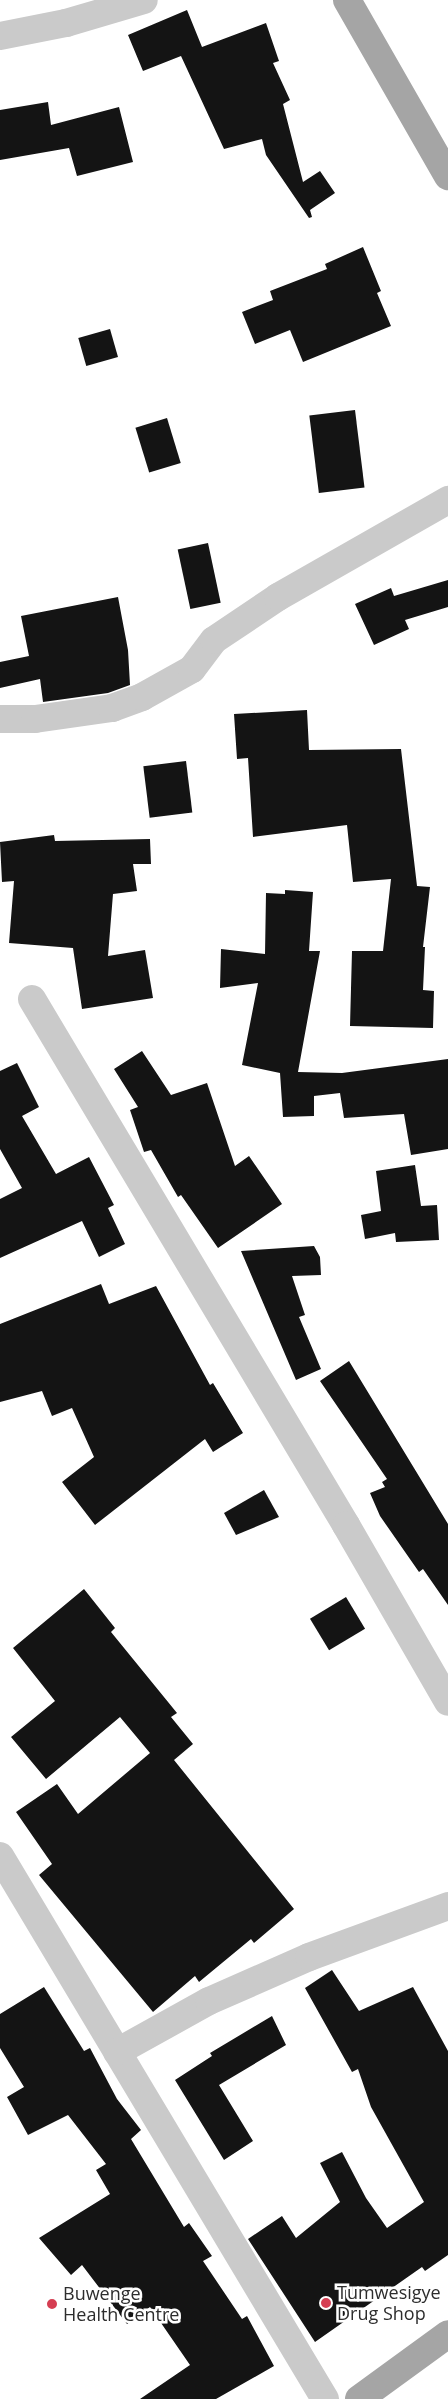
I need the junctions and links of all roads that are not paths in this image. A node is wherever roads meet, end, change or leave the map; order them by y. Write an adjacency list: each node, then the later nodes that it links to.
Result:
1 (144, 0): 3 (street)
2 (347, 0): 4 (main road)
3 (0, 36)
4 (448, 176)
5 (448, 500): 6 (street)
6 (0, 718)
7 (32, 999): 8 (street)
8 (448, 1702)
9 (0, 1856): 11 (street)
10 (448, 1906): 11 (street)
11 (117, 2052): 13 (street)
12 (448, 2334): 14 (main road)
13 (325, 2399)
14 (359, 2399)

